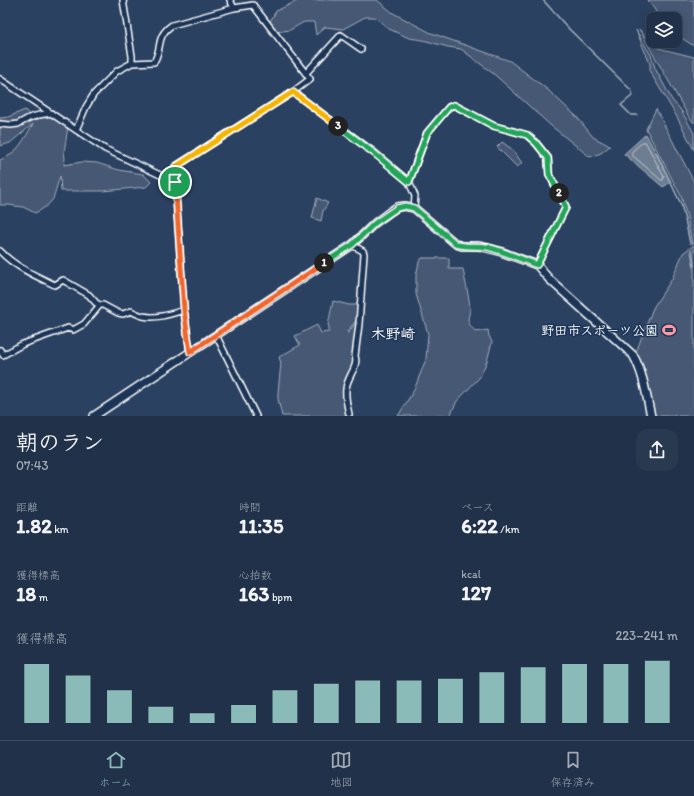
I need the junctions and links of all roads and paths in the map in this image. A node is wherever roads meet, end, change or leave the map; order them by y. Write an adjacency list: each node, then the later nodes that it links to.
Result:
1 (123, 0): 5 (street)
2 (230, 0): 3 (street)
3 (234, 8): 5 (street); 6 (street)
4 (361, 49): 6 (street)
5 (132, 63): 11 (street)
6 (306, 73): 8 (street)
7 (0, 79): 9 (street)
8 (293, 92): 12 (street); 13 (street)
9 (51, 113): 10 (street); 11 (street)
10 (0, 124)
11 (76, 130): 12 (street)
12 (175, 182): 19 (street)
13 (409, 182): 14 (street); 17 (street)
14 (414, 208): 15 (street); 17 (street)
15 (352, 245): 20 (street); 23 (street)
16 (0, 251): 18 (street)
17 (537, 265): 26 (street)
18 (100, 305): 19 (street); 21 (street)
19 (184, 310): 22 (street)
20 (216, 335): 22 (street); 25 (street)
21 (0, 350)
22 (190, 352): 24 (street)
23 (349, 414)
24 (98, 415)
25 (256, 416)
26 (651, 416)

